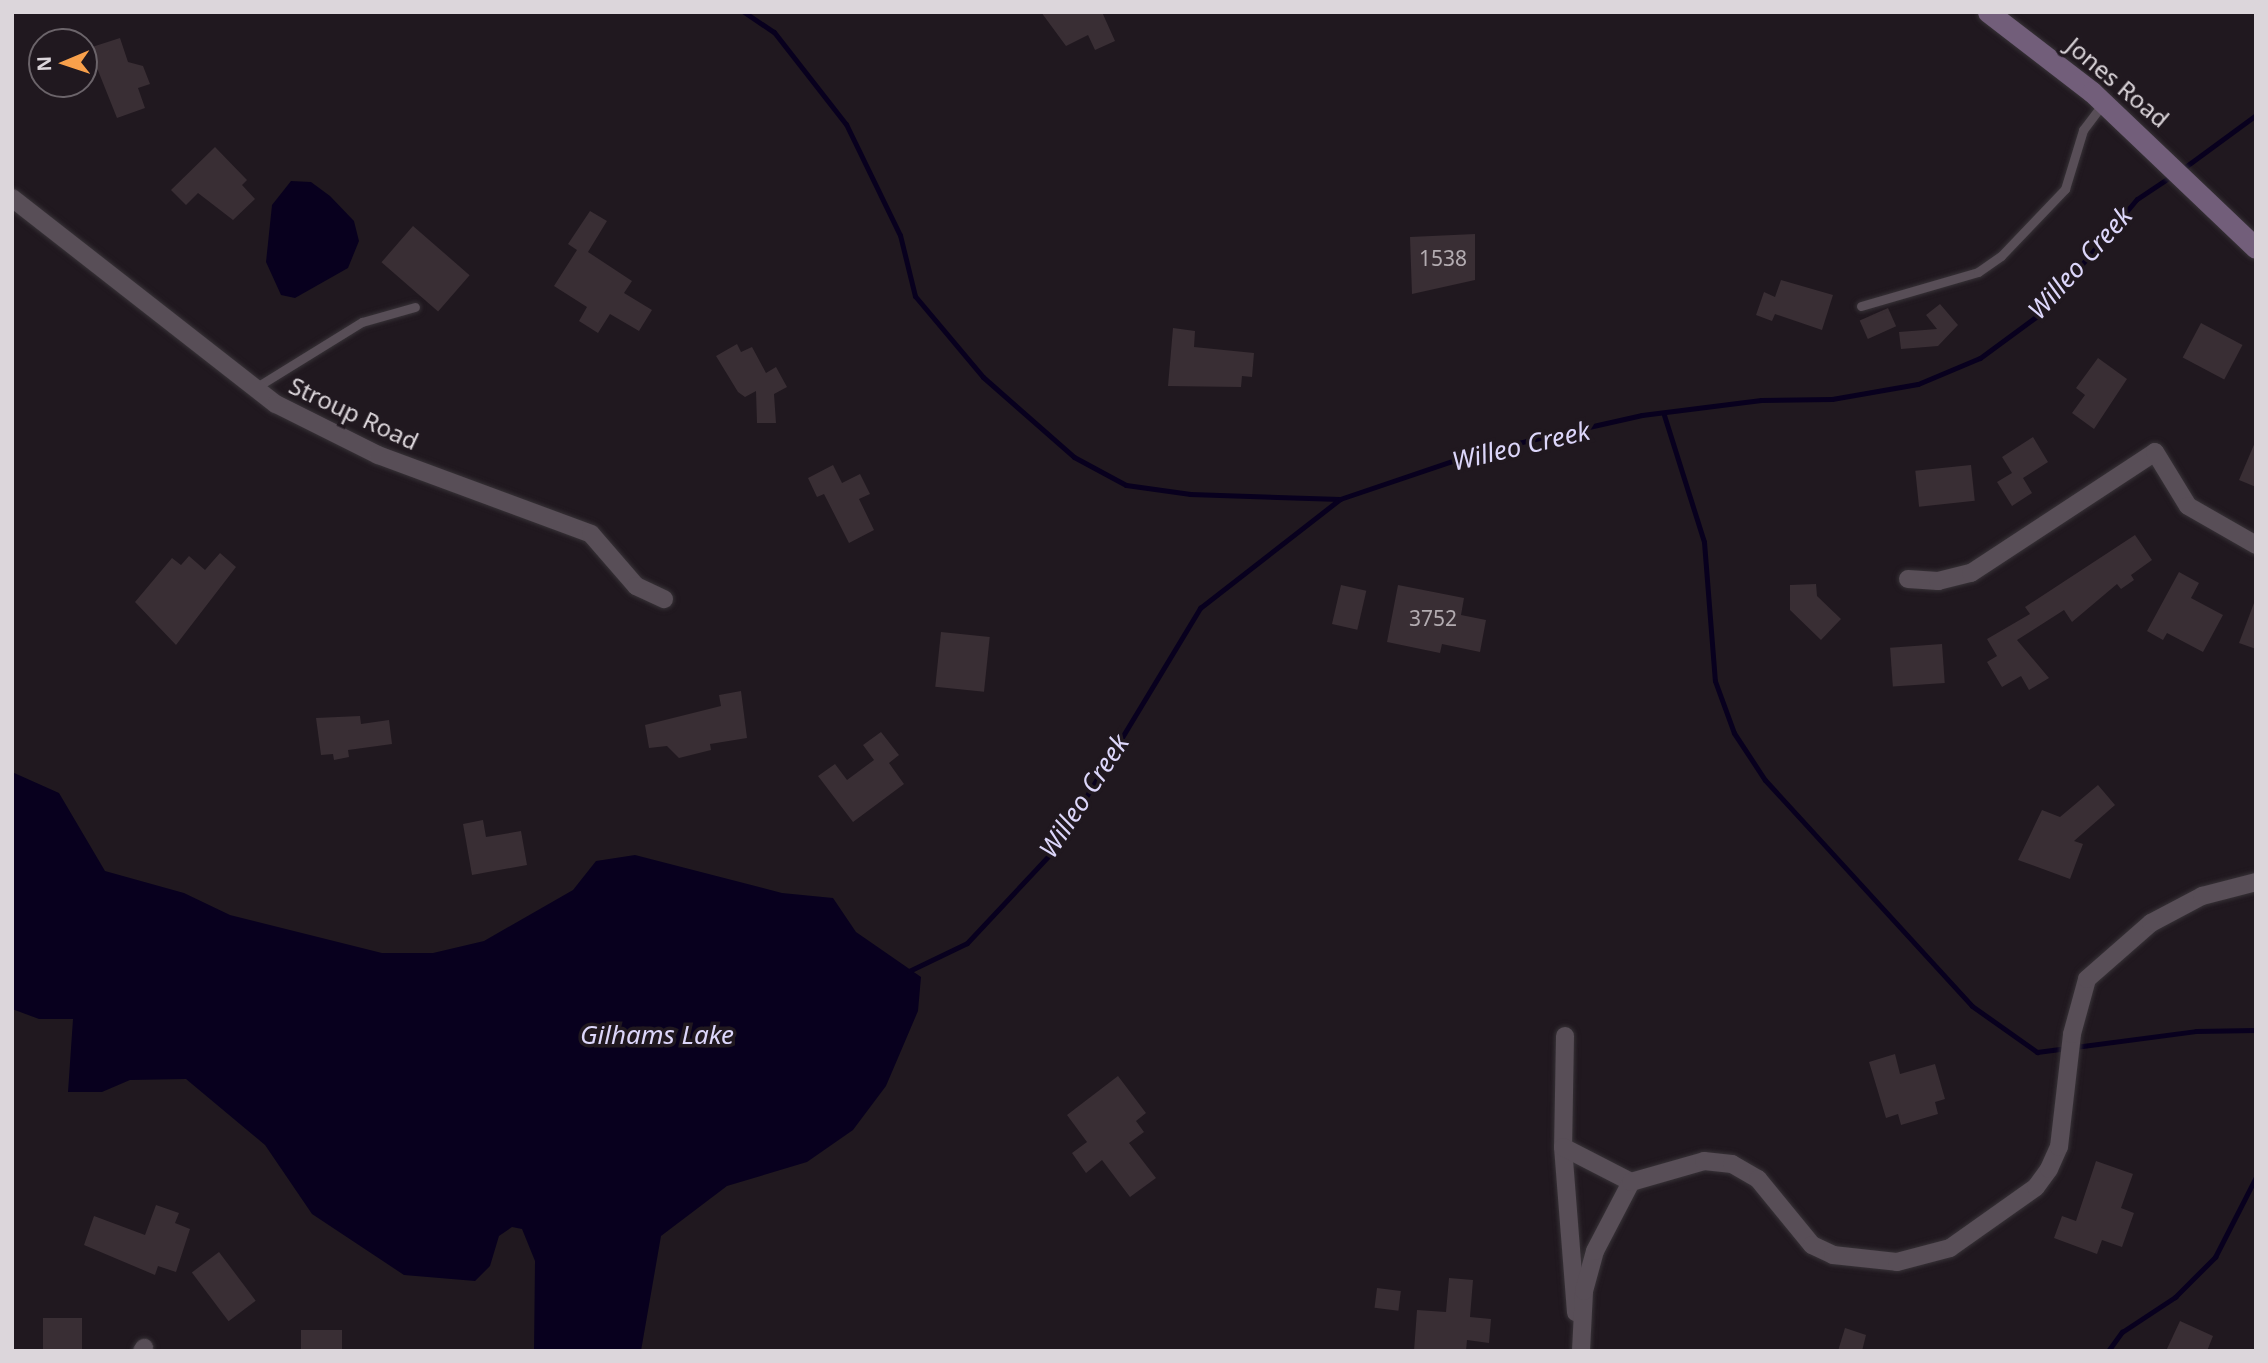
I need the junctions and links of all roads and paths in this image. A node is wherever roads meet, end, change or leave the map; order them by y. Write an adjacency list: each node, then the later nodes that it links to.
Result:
1 (1988, 12): 2 (street, Jones Road)
2 (2104, 102): 4 (street, Jones Road); 5 (lane)
3 (12, 198): 7 (street, Stroup Road)
4 (2256, 248)
5 (1861, 306)
6 (415, 307): 7 (lane)
7 (254, 389): 10 (street, Stroup Road)
8 (2256, 545): 9 (street)
9 (1908, 579)
10 (664, 599)
11 (2256, 882): 14 (street)
12 (1565, 1036): 13 (street)
13 (1563, 1147): 14 (street); 15 (street)
14 (1631, 1182): 15 (street)
15 (1580, 1342)

